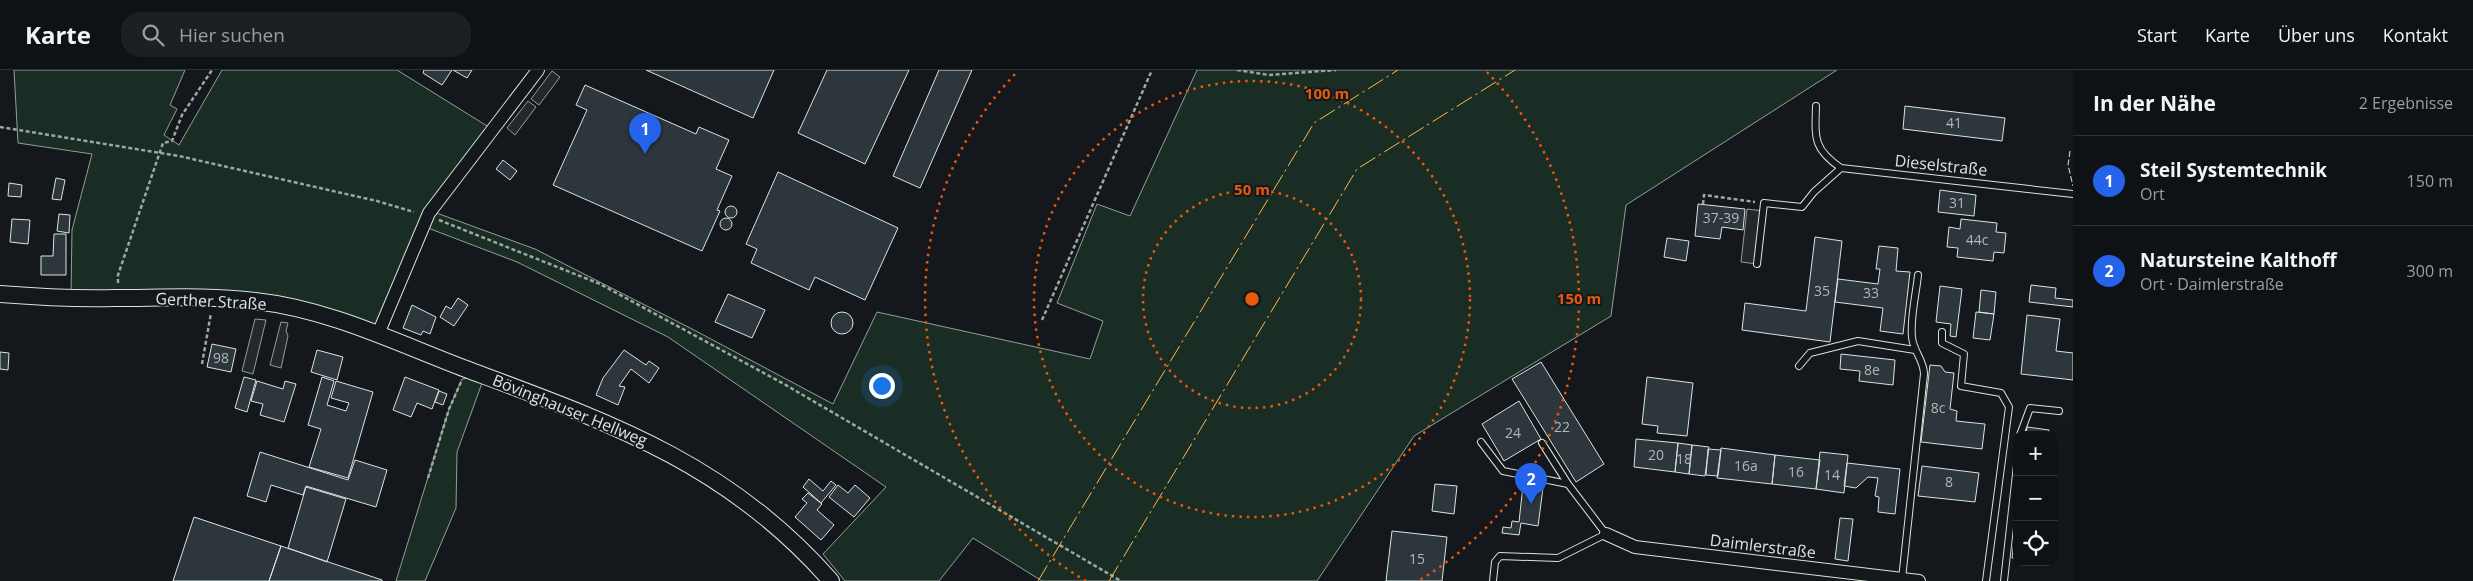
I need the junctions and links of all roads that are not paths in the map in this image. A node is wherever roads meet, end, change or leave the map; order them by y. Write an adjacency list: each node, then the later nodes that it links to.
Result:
1 (538, 70): 9 (street)
2 (1816, 106): 3 (lane)
3 (1841, 168): 4 (lane, Dieselstraße); 5 (lane)
4 (2073, 194)
5 (1757, 264)
6 (1918, 275): 10 (lane)
7 (0, 294): 9 (street, Gerther Straße)
8 (1942, 332): 24 (lane)
9 (378, 334): 12 (street, Gerther Straße)
10 (1914, 350): 11 (lane); 20 (lane)
11 (1799, 366)
12 (469, 370): 21 (street, Bövinghauser Hellweg)
13 (2059, 411): 14 (lane)
14 (2021, 431)
15 (1481, 442): 18 (lane)
16 (1542, 443): 18 (lane)
17 (2016, 476): 25 (lane)
18 (1568, 484): 19 (lane)
19 (1606, 534): 20 (street, Daimlerstraße); 22 (lane)
20 (1902, 579): 23 (street, Daimlerstraße)
21 (831, 581)
22 (1493, 581)
23 (1919, 581)
24 (1986, 581)
25 (2004, 581)

